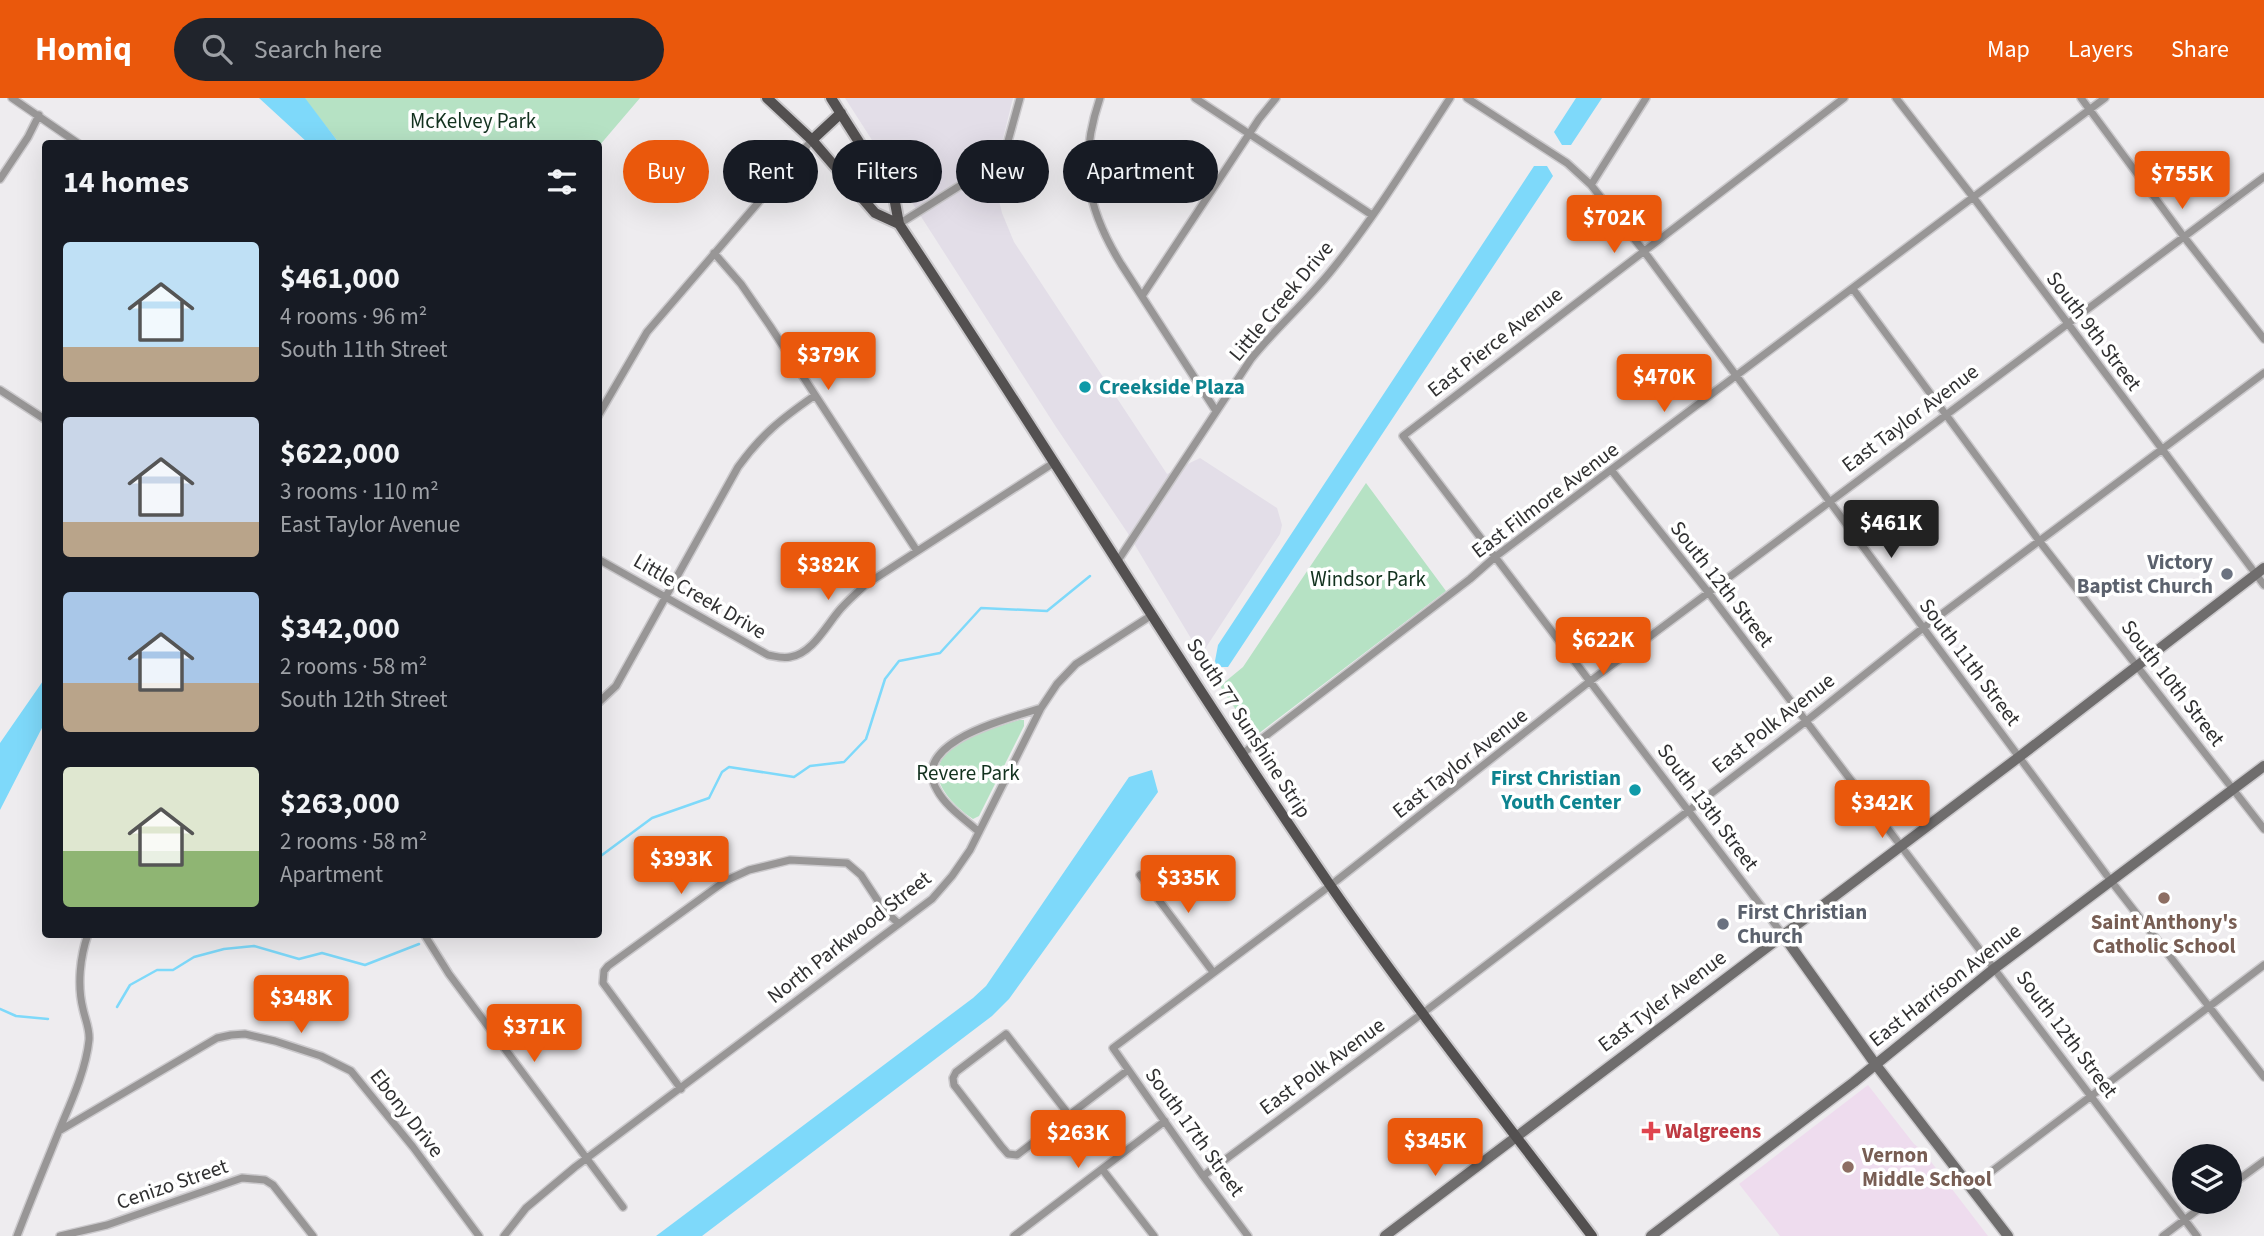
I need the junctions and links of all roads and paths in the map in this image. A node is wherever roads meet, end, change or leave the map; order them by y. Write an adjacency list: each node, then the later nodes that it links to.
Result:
1 (12, 98): 17 (street)
2 (767, 98): 20 (main road)
3 (831, 98): 16 (main road)
4 (1020, 98): 28 (street)
5 (1100, 98): 33 (street)
6 (1195, 98): 18 (street)
7 (1276, 98): 18 (street)
8 (1450, 98): 27 (street, Little Creek Drive)
9 (1467, 98): 24 (street, South 11th Street)
10 (1646, 98): 24 (street)
11 (1844, 98): 30 (street, East Pierce Avenue)
12 (1896, 98): 25 (street, South 9th Street)
13 (2081, 98): 15 (street)
14 (2105, 98): 15 (street, East Filmore Avenue)
15 (2090, 109): 25 (street, East Filmore Avenue); 29 (street)
16 (841, 113): 20 (main road); 28 (main road)
17 (39, 115): 19 (street); 23 (street)
18 (1249, 134): 27 (street); 33 (street)
19 (73, 140)
20 (812, 140)
21 (818, 147): 28 (main road)
22 (2264, 177): 29 (street, East Taylor Avenue)
23 (0, 179)
24 (1591, 185): 30 (street, South 11th Street)
25 (1973, 197): 32 (street, East Filmore Avenue); 34 (street, South 9th Street)
26 (757, 203): 31 (street)
27 (1372, 215): 41 (street, Little Creek Drive)
28 (899, 224): 46 (main road, South 77 Sunshine Strip)
29 (2184, 237): 34 (street, East Taylor Avenue); 35 (street)
30 (1643, 250): 37 (street, South 11th Street); 44 (street, East Pierce Avenue)
31 (714, 253): 39 (street); 40 (street)
32 (1853, 289): 37 (street, East Filmore Avenue); 42 (street, South 10th Street)
33 (1142, 296): 41 (street)
34 (2067, 324): 42 (street, East Taylor Avenue); 45 (street, South 9th Street)
35 (2264, 339)
36 (2264, 373): 45 (street, East Polk Avenue)
37 (1736, 377): 47 (street, East Filmore Avenue); 48 (street, South 11th Street)
38 (0, 390): 43 (street)
39 (814, 396): 50 (street); 57 (street)
40 (602, 409)
41 (1216, 411): 53 (street, Little Creek Drive)
42 (1946, 413): 48 (street, East Taylor Avenue); 49 (street, South 10th Street)
43 (42, 416)
44 (1402, 436): 51 (street, South 13th Street)
45 (2162, 450): 49 (street, East Polk Avenue); 54 (street, South 9th Street)
46 (1055, 462): 50 (street, Little Creek Drive); 53 (main road, South 77 Sunshine Strip)
47 (1612, 471): 51 (street, East Filmore Avenue); 56 (street, South 12th Street)
48 (1829, 501): 56 (street, East Taylor Avenue); 59 (street, South 11th Street)
49 (2040, 542): 59 (street, East Polk Avenue); 60 (street, South 10th Street)
50 (917, 551): 57 (street, Little Creek Drive)
51 (1495, 557): 61 (street, South 13th Street); 65 (street, East Filmore Avenue)
52 (602, 561): 57 (street, Little Creek Drive)
53 (1117, 562): 58 (main road, South 77 Sunshine Strip)
54 (2260, 571): 55 (street, South 9th Street); 60 (main road, East Tyler Avenue)
55 (2264, 585)
56 (1708, 592): 61 (street, East Taylor Avenue); 64 (street, South 12th Street)
57 (666, 597): 62 (street)
58 (1153, 615): 63 (street, North Parkwood Street); 65 (main road, South 77 Sunshine Strip)
59 (1923, 628): 64 (street, East Polk Avenue); 66 (street, South 11th Street)
60 (2137, 665): 66 (main road, East Tyler Avenue); 68 (street, South 10th Street)
61 (1589, 682): 69 (street, South 13th Street); 75 (street, East Taylor Avenue)
62 (602, 700)
63 (1041, 708): 71 (street, North Parkwood Street); 71 (street)
64 (1805, 722): 69 (street, East Polk Avenue); 72 (street, South 12th Street)
65 (1242, 754): 75 (main road, South 77 Sunshine Strip)
66 (2019, 757): 72 (main road, East Tyler Avenue); 74 (street, South 11th Street)
67 (2264, 766): 68 (main road, East Harrison Avenue)
68 (2234, 789): 70 (street, South 10th Street); 74 (main road, East Harrison Avenue)
69 (1688, 811): 77 (street, South 13th Street); 84 (street, East Polk Avenue)
70 (2264, 830)
71 (979, 832): 76 (street, North Parkwood Street)
72 (1899, 846): 77 (main road, East Tyler Avenue); 81 (street, South 12th Street)
73 (1140, 875): 82 (street)
74 (2111, 881): 81 (main road, East Harrison Avenue); 83 (street, South 11th Street)
75 (1331, 885): 82 (street, East Taylor Avenue); 84 (main road, South 77 Sunshine Strip)
76 (898, 923): 89 (street, North Parkwood Street); 89 (street)
77 (1783, 935): 86 (main road, South 13th Street); 94 (main road, East Tyler Avenue)
78 (87, 938): 93 (street)
79 (426, 938): 95 (street)
80 (2264, 965): 83 (street)
81 (1995, 968): 86 (main road, East Harrison Avenue); 90 (street, South 12th Street)
82 (1213, 972): 85 (street, East Taylor Avenue)
83 (2210, 1006): 88 (street, South 11th Street); 90 (street)
84 (1423, 1013): 94 (main road, South 77 Sunshine Strip); 98 (street, East Polk Avenue)
85 (1113, 1048): 87 (street, South 17th Street)
86 (1876, 1065): 100 (main road, South 13th Street); 114 (main road, East Harrison Avenue)
87 (1128, 1070): 91 (street); 92 (street, South 17th Street)
88 (2264, 1077)
89 (681, 1089): 95 (street, North Parkwood Street)
90 (2092, 1096): 100 (street); 103 (street, South 12th Street)
91 (1069, 1115): 91 (street)
92 (1165, 1121): 97 (street); 98 (street, South 17th Street)
93 (59, 1131): 104 (street); 107 (street, Ebony Drive)
94 (1517, 1135): 112 (main road, East Tyler Avenue); 113 (main road, South 77 Sunshine Strip)
95 (587, 1159): 101 (street); 108 (street, North Parkwood Street)
96 (2264, 1161): 99 (street)
97 (1102, 1169): 109 (street); 110 (street)
98 (1203, 1176): 111 (street, South 17th Street)
99 (2242, 1177)
100 (1971, 1187): 115 (main road, South 13th Street)
101 (623, 1207)
102 (2193, 1214): 103 (street)
103 (2185, 1220): 116 (street); 117 (street, South 12th Street)
104 (16, 1236)
105 (60, 1236): 106 (street, Cenizo Street)
106 (313, 1236)
107 (479, 1236)
108 (504, 1236)
109 (1014, 1236)
110 (1154, 1236)
111 (1248, 1236)
112 (1385, 1236)
113 (1592, 1236)
114 (1651, 1236)
115 (2008, 1236)
116 (2163, 1236)
117 (2197, 1236)

